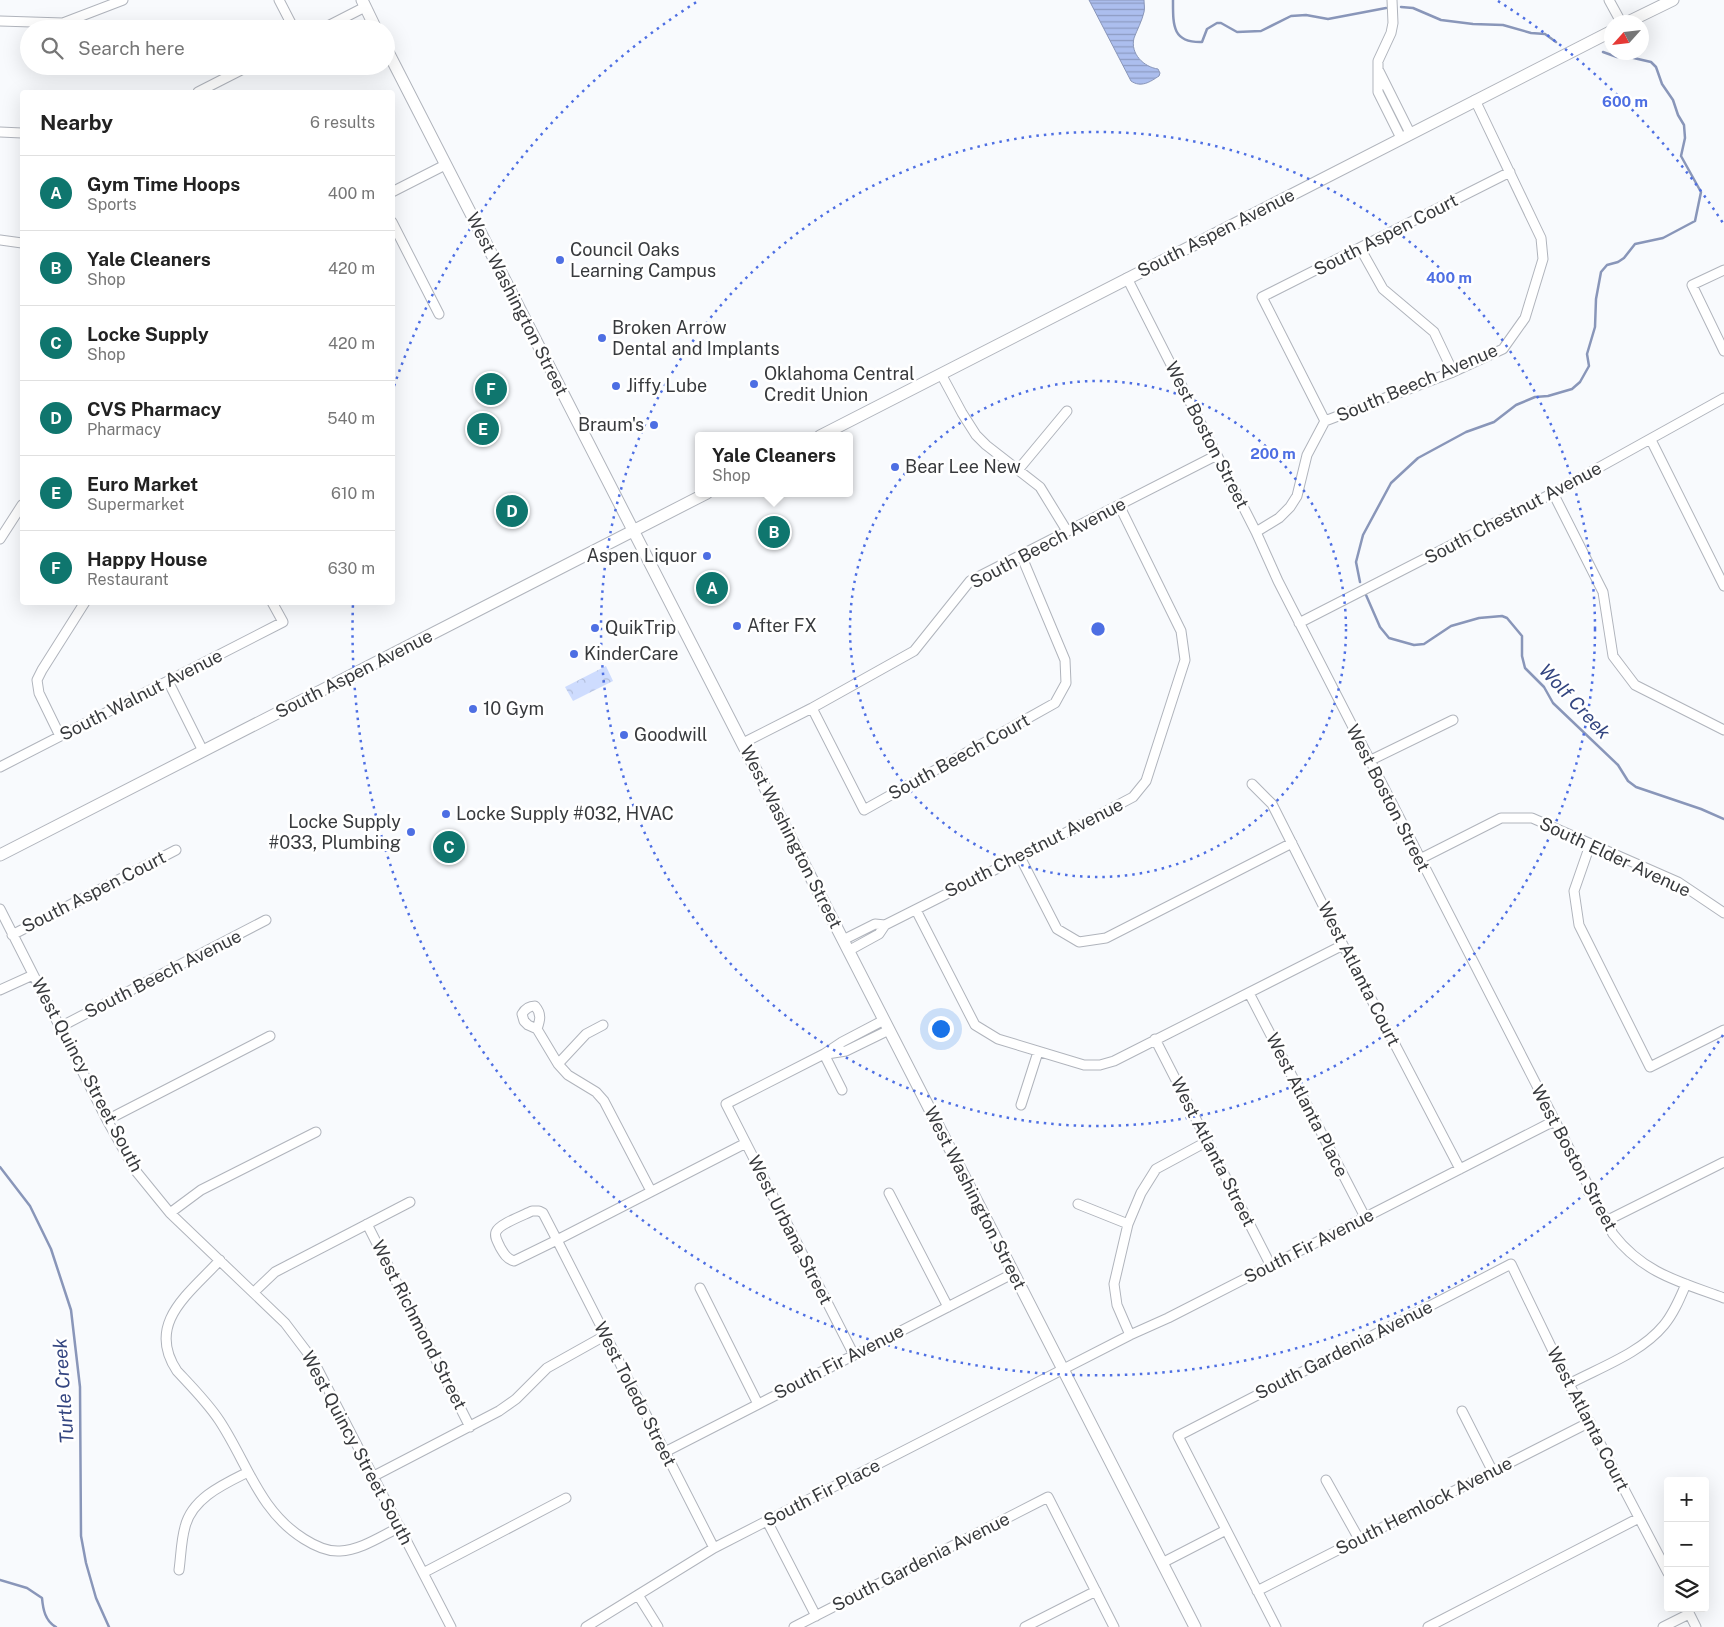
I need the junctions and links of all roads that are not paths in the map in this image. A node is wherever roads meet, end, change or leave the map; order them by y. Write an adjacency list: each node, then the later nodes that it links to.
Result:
1 (124, 0): 9 (street)
2 (279, 0): 10 (street)
3 (1392, 0): 22 (street)
4 (1609, 0): 7 (street)
5 (1673, 0): 8 (main road)
6 (363, 3): 11 (street); 12 (main road)
7 (1617, 15)
8 (1642, 15)
9 (70, 20)
10 (289, 20)
11 (336, 20)
12 (372, 20)
13 (0, 21): 14 (street)
14 (20, 22)
15 (1604, 35): 19 (main road, South Aspen Avenue)
16 (395, 66): 23 (main road, West Washington Street)
17 (231, 75): 18 (street)
18 (202, 90)
19 (1475, 100): 22 (main road, South Aspen Avenue); 24 (street, South Beech Avenue)
20 (0, 132): 21 (street)
21 (20, 133)
22 (1405, 136): 31 (main road, South Aspen Avenue)
23 (445, 165): 25 (street); 47 (main road, West Washington Street)
24 (1510, 172): 29 (street, South Aspen Court); 34 (street, South Beech Avenue)
25 (395, 190)
26 (395, 232): 32 (street)
27 (0, 240): 28 (street)
28 (20, 243)
29 (1360, 248): 34 (street); 38 (street, South Aspen Court)
30 (1724, 270): 33 (street)
31 (1127, 278): 35 (main road, South Aspen Avenue); 41 (street, West Boston Street)
32 (439, 314)
33 (1724, 351)
34 (1453, 372): 38 (street, South Beech Avenue)
35 (941, 374): 39 (main road, South Aspen Avenue); 42 (street)
36 (1724, 398): 40 (street, South Chestnut Avenue)
37 (1067, 411): 42 (street)
38 (1325, 421): 49 (street, South Beech Avenue)
39 (828, 432)
40 (1651, 440): 43 (street, South Chestnut Avenue); 52 (street)
41 (1217, 455): 45 (street, South Beech Avenue); 49 (street, West Boston Street)
42 (1018, 470): 48 (street)
43 (1553, 493): 55 (street, South Chestnut Avenue); 59 (street)
44 (699, 497): 47 (main road, South Aspen Avenue)
45 (1119, 505): 48 (street, South Beech Avenue); 70 (street, South Chestnut Avenue)
46 (20, 507): 50 (street)
47 (633, 531): 61 (main road, West Washington Street); 62 (main road, South Aspen Avenue)
48 (1067, 531): 51 (street, South Beech Avenue)
49 (1256, 532): 55 (street, West Boston Street)
50 (0, 539)
51 (1022, 555): 57 (street, South Beech Avenue); 57 (street, South Beech Court)
52 (1724, 586)
53 (83, 605): 60 (street)
54 (274, 605): 56 (street, South Walnut Avenue)
55 (1299, 623): 63 (street, West Boston Street)
56 (168, 681): 60 (street, South Walnut Avenue); 62 (street)
57 (812, 708): 61 (street, South Beech Avenue)
58 (1453, 720): 63 (street)
59 (1724, 730)
60 (60, 736): 64 (street, South Walnut Avenue)
61 (743, 743): 78 (main road, West Washington Street)
62 (203, 751): 69 (main road, South Aspen Avenue)
63 (1369, 761): 71 (street, West Boston Street)
64 (0, 767)
65 (1252, 784): 66 (street, West Atlanta Court)
66 (1292, 843): 70 (street); 79 (street, West Atlanta Court)
67 (1590, 845): 71 (street, South Elder Avenue); 74 (street, South Elder Avenue); 88 (street)
68 (176, 850): 77 (street, South Aspen Court)
69 (0, 855)
70 (1020, 857): 73 (street, South Chestnut Avenue)
71 (1420, 859): 97 (street, West Boston Street)
72 (0, 909): 77 (street, West Quincy Street South)
73 (916, 910): 76 (street, South Chestnut Avenue); 91 (street)
74 (1724, 913)
75 (266, 920): 86 (street, South Beech Avenue)
76 (885, 925): 78 (street, South Chestnut Avenue); 80 (street, South Chestnut Avenue)
77 (12, 935): 81 (street, West Quincy Street South)
78 (843, 940): 80 (main road, West Washington Street)
79 (1343, 945): 83 (street); 102 (street, West Atlanta Court)
80 (848, 951): 85 (main road, West Washington Street)
81 (33, 974): 82 (street); 86 (street, West Quincy Street South)
82 (0, 990)
83 (1249, 993): 90 (street); 108 (street, West Atlanta Place)
84 (603, 1025): 93 (street)
85 (887, 1025): 92 (street); 116 (main road, West Washington Street)
86 (60, 1027): 96 (street, West Quincy Street South)
87 (537, 1029): 93 (street)
88 (1724, 1030)
89 (270, 1036): 96 (street)
90 (1155, 1039): 91 (street); 99 (street, West Atlanta Street)
91 (1038, 1052): 95 (street)
92 (824, 1054): 94 (street); 100 (street, West Urbana Street)
93 (558, 1064): 103 (street)
94 (842, 1090)
95 (1021, 1106)
96 (107, 1120): 107 (street, West Quincy Street South)
97 (1554, 1121): 102 (street, South Fir Avenue); 109 (street, West Boston Street)
98 (316, 1132): 107 (street)
99 (1206, 1142): 111 (street); 115 (street, West Atlanta Street)
100 (746, 1143): 103 (street); 124 (street, West Urbana Street)
101 (1724, 1162): 109 (street)
102 (1460, 1169): 108 (street, South Fir Avenue)
103 (651, 1191): 112 (street)
104 (889, 1193): 121 (street)
105 (410, 1202): 110 (street)
106 (1078, 1204): 111 (street)
107 (170, 1213): 113 (street, West Quincy Street South)
108 (1365, 1217): 115 (street, South Fir Avenue)
109 (1606, 1221): 117 (street, West Boston Street)
110 (367, 1224): 119 (street); 130 (street, West Richmond Street)
111 (1128, 1224): 123 (street)
112 (557, 1240): 112 (street); 122 (street, West Toledo Street)
113 (220, 1260): 119 (street, West Quincy Street South); 132 (street)
114 (1511, 1264): 126 (street, West Atlanta Court); 140 (street, South Gardenia Avenue)
115 (1270, 1266): 123 (street, South Fir Avenue)
116 (1014, 1273): 121 (street, South Fir Avenue); 125 (main road, West Washington Street)
117 (1686, 1284): 120 (street, West Boston Street); 126 (street)
118 (700, 1288): 127 (street)
119 (254, 1292): 134 (street, West Quincy Street South)
120 (1724, 1298)
121 (948, 1307): 124 (street, South Fir Avenue)
122 (606, 1335): 130 (street); 131 (street, West Toledo Street)
123 (1130, 1335): 125 (street, South Fir Avenue)
124 (854, 1355): 127 (street, South Fir Avenue)
125 (1063, 1369): 138 (street, South Fir Place); 143 (main road, West Washington Street)
126 (1569, 1384): 129 (street, West Atlanta Court)
127 (758, 1404): 131 (street, South Fir Avenue)
128 (1462, 1411): 133 (street)
129 (1590, 1422): 133 (street, South Hemlock Avenue); 137 (street, West Atlanta Court)
130 (470, 1427): 134 (street)
131 (665, 1452): 142 (street, West Toledo Street)
132 (248, 1472): 139 (street); 145 (street)
133 (1493, 1472): 141 (street, South Hemlock Avenue)
134 (374, 1476): 139 (street, West Quincy Street South)
135 (1326, 1480): 141 (street)
136 (566, 1498): 146 (street)
137 (1639, 1518): 144 (street, West Atlanta Court); 161 (street)
138 (767, 1521): 142 (street, South Fir Place); 152 (street)
139 (400, 1526): 146 (street, West Quincy Street South)
140 (1226, 1530): 143 (street); 147 (street)
141 (1359, 1539): 147 (street, South Hemlock Avenue)
142 (714, 1548): 149 (street, South Fir Place)
143 (1162, 1563): 159 (main road, West Washington Street)
144 (1665, 1567)
145 (179, 1570)
146 (423, 1573): 153 (street, West Quincy Street South)
147 (1257, 1590): 160 (street)
148 (1096, 1591): 152 (street, South Gardenia Avenue); 157 (street); 158 (street)
149 (638, 1595): 154 (street, South Fir Place); 155 (street)
150 (1686, 1612): 162 (street)
151 (1688, 1612): 163 (street)
152 (816, 1616): 156 (street, South Gardenia Avenue)
153 (451, 1627)
154 (586, 1627)
155 (658, 1627)
156 (794, 1627)
157 (1025, 1627)
158 (1114, 1627)
159 (1195, 1627)
160 (1276, 1627)
161 (1428, 1627)
162 (1663, 1627)
163 (1696, 1627)

